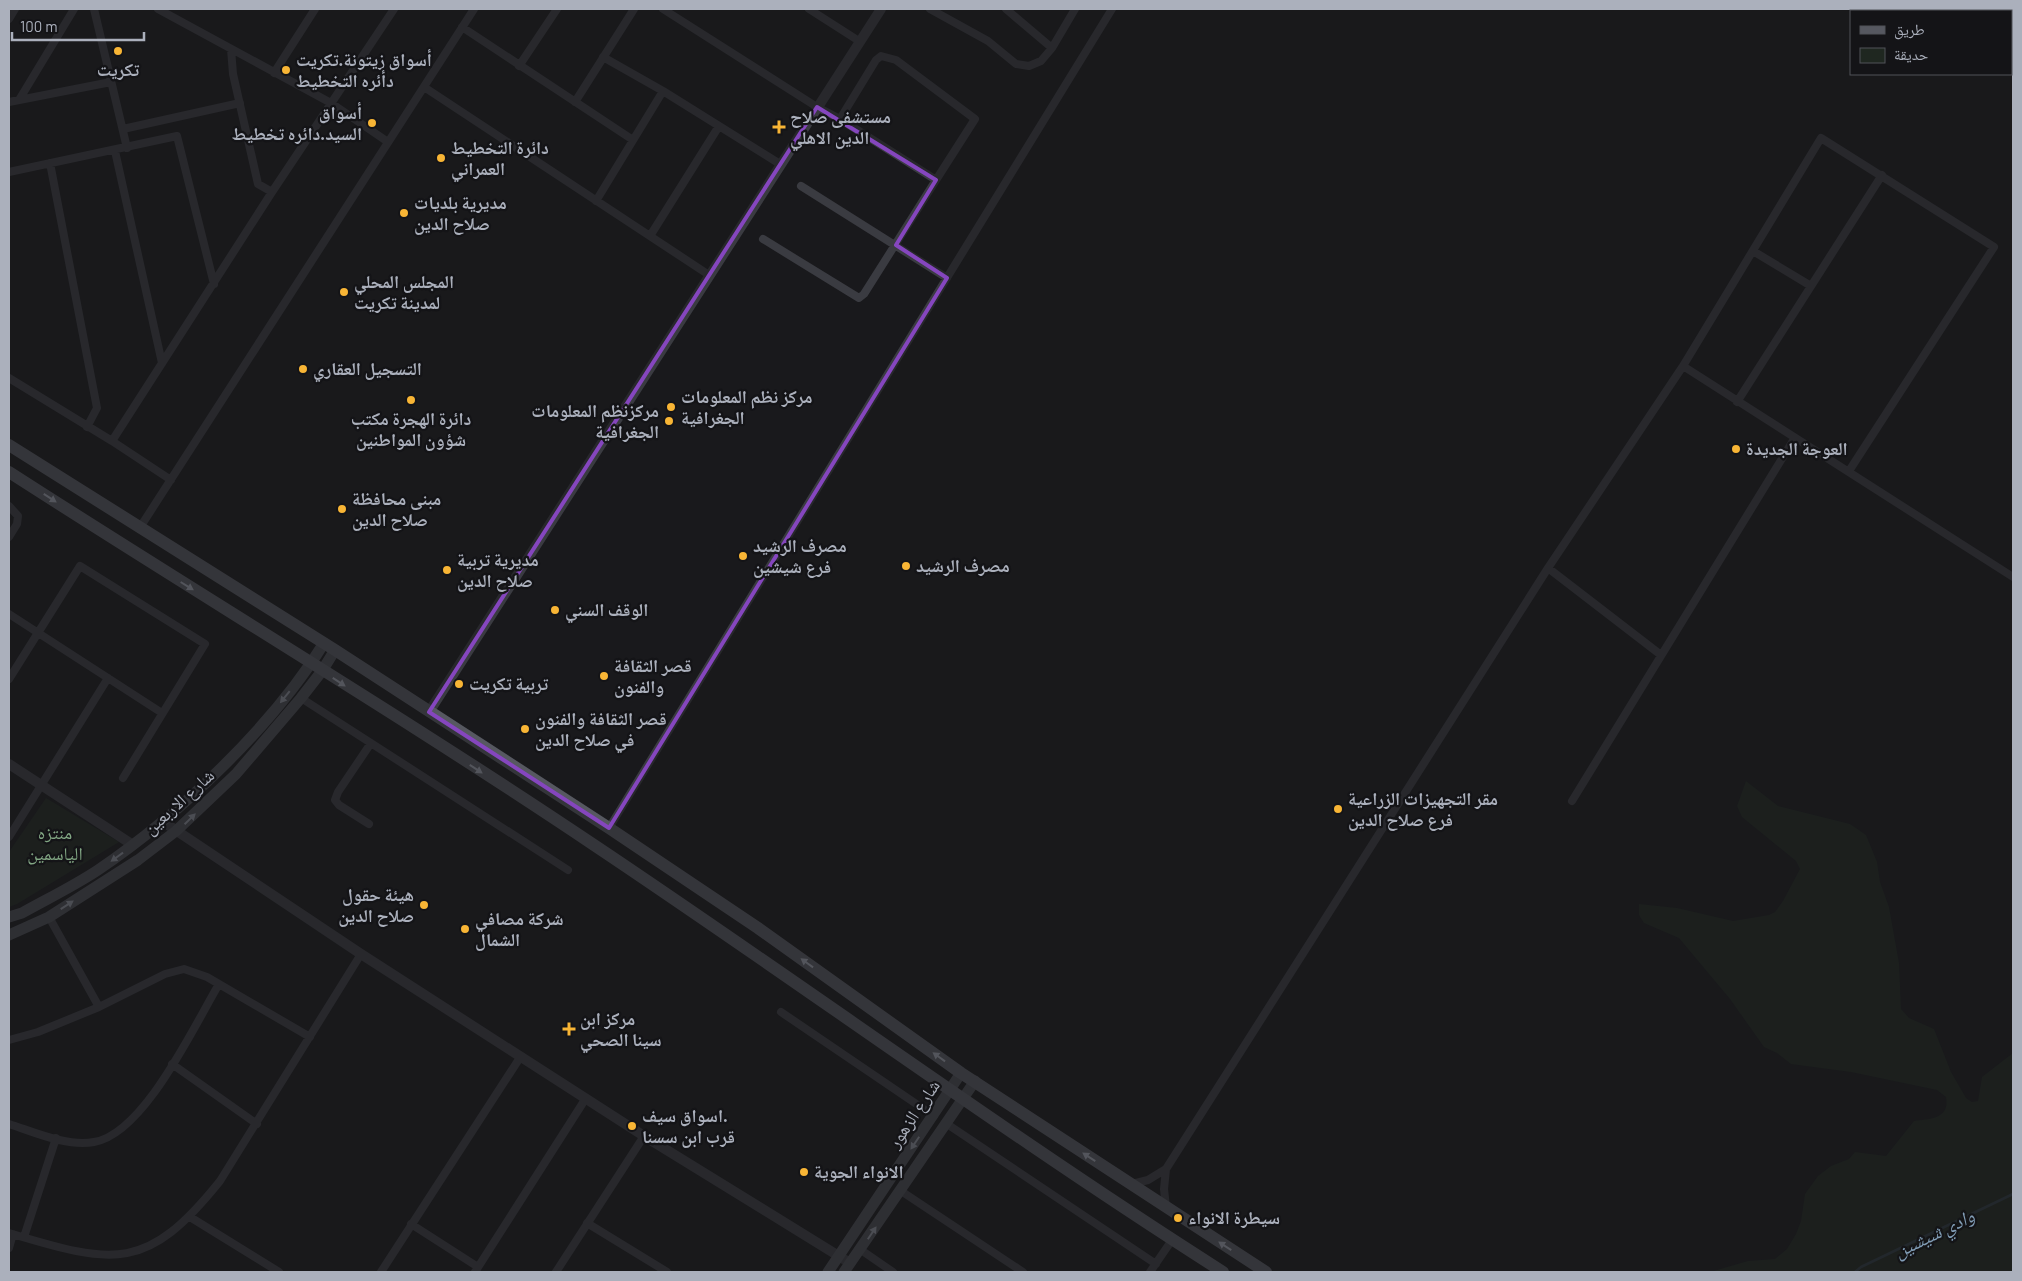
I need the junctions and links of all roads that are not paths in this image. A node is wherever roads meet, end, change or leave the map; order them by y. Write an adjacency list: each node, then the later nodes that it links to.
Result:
1 (15, 9): 17 (street)
2 (74, 9): 28 (street)
3 (94, 9): 25 (street)
4 (158, 9): 21 (street)
5 (316, 9): 24 (street)
6 (394, 9): 32 (street)
7 (474, 9): 18 (street)
8 (557, 9): 23 (street)
9 (634, 9): 22 (street)
10 (663, 9): 33 (street)
11 (809, 9): 19 (street)
12 (881, 9): 19 (street)
13 (930, 9): 20 (street)
14 (1006, 9): 20 (street)
15 (1075, 9): 20 (street)
16 (1112, 9): 54 (street)
17 (9, 19)
18 (462, 27): 23 (street); 26 (street)
19 (859, 41): 33 (street)
20 (1052, 48)
21 (230, 49): 24 (street); 31 (street)
22 (604, 57): 27 (street); 30 (street)
23 (519, 66): 30 (street)
24 (274, 73): 32 (street)
25 (111, 82): 28 (street); 36 (street)
26 (424, 87): 38 (street); 48 (street)
27 (663, 91): 35 (street); 37 (street)
28 (18, 100): 29 (street)
29 (9, 102)
30 (576, 102): 37 (street)
31 (240, 103): 36 (street); 47 (street)
32 (330, 103): 38 (street); 47 (street)
33 (817, 107): 34 (street); 42 (street)
34 (840, 119): 45 (street); 45 (street)
35 (719, 126): 42 (street); 49 (street)
36 (122, 129): 39 (street)
37 (633, 140): 48 (street)
38 (388, 142): 67 (street)
39 (127, 148): 40 (street); 55 (street)
40 (115, 151): 41 (street); 57 (street)
41 (50, 163): 43 (street); 61 (street)
42 (780, 164): 53 (street)
43 (9, 172)
44 (1882, 175): 52 (street); 56 (street); 65 (street)
45 (936, 180): 51 (street)
46 (801, 186): 51 (street)
47 (272, 192): 55 (street)
48 (596, 201): 49 (street)
49 (650, 236): 53 (street)
50 (762, 239): 51 (street)
51 (896, 245): 54 (street)
52 (1752, 251): 56 (street); 58 (street)
53 (709, 275): 83 (street)
54 (947, 278): 92 (street)
55 (214, 284): 57 (street)
56 (1811, 286): 60 (street)
57 (162, 363): 63 (street)
58 (1683, 366): 60 (street); 71 (street)
59 (9, 378): 61 (street)
60 (1737, 402): 62 (street)
61 (87, 427): 63 (street)
62 (1794, 438): 65 (street); 77 (street)
63 (112, 442): 67 (street)
64 (9, 445): 69 (main road)
65 (1849, 471): 72 (street)
66 (9, 472): 78 (main road, one-way to 78)
67 (171, 480): 69 (street)
68 (9, 506): 70 (street)
69 (139, 529): 75 (main road)
70 (9, 538)
71 (1548, 568): 77 (street); 119 (street)
72 (2013, 577)
73 (9, 614): 74 (street)
74 (39, 632): 80 (street); 81 (street); 84 (street)
75 (324, 644): 76 (main road); 78 (main road)
76 (335, 650): 79 (main road, شارع الاربعين); 83 (main road)
77 (1661, 656): 89 (street)
78 (311, 664): 79 (main road); 90 (main road, one-way to 90)
79 (322, 671): 82 (main road, شارع الاربعين); 110 (main road, one-way to 110)
80 (108, 678): 84 (street); 88 (street)
81 (9, 679)
82 (301, 698): 85 (street); 93 (main road, شارع الاربعين, one-way to 82)
83 (429, 712): 92 (main road)
84 (162, 713): 87 (street)
85 (371, 743): 91 (street); 96 (street)
86 (9, 764): 88 (street)
87 (123, 778)
88 (42, 785): 94 (street); 95 (street)
89 (1572, 801)
90 (162, 821): 93 (street); 95 (main road)
91 (369, 824)
92 (609, 828): 108 (main road, one-way to 92)
93 (176, 832): 98 (main road, شارع الاربعين, one-way to 93); 100 (street)
94 (9, 837)
95 (133, 845): 97 (main road, one-way to 97)
96 (568, 870)
97 (9, 917)
98 (49, 917): 99 (main road, شارع الاربعين); 102 (street)
99 (9, 935)
100 (361, 954): 104 (street); 106 (street)
101 (219, 984): 102 (street); 104 (street); 107 (street)
102 (99, 1007): 105 (street)
103 (781, 1012): 113 (street)
104 (310, 1037): 115 (street)
105 (9, 1040)
106 (521, 1056): 111 (street); 125 (street)
107 (172, 1064): 115 (street); 118 (street)
108 (962, 1074): 109 (main road); 110 (main road, شارع الزهور)
109 (975, 1082): 112 (main road, شارع الزهور); 120 (main road, one-way to 109)
110 (950, 1092): 112 (main road); 113 (main road, شارع الزهور)
111 (586, 1098): 117 (street); 134 (street)
112 (964, 1101): 116 (main road, شارع الزهور); 128 (main road)
113 (934, 1116): 131 (main road, شارع الزهور, one-way to 131)
114 (9, 1124): 118 (street)
115 (257, 1124): 123 (street)
116 (948, 1124): 121 (main road, شارع الزهور); 132 (street)
117 (644, 1136): 124 (street); 131 (street)
118 (56, 1138): 127 (street)
119 (1166, 1169): 120 (street); 122 (street)
120 (1130, 1184): 122 (main road)
121 (901, 1191): 130 (main road, شارع الزهور, one-way to 121); 141 (street)
122 (1166, 1207): 144 (main road, one-way to 122)
123 (190, 1217): 127 (street); 135 (street)
124 (587, 1223): 137 (street); 138 (street)
125 (411, 1224): 134 (street); 136 (street)
126 (11, 1234): 127 (street); 129 (street)
127 (24, 1237)
128 (1172, 1240): 132 (street); 143 (main road)
129 (9, 1248)
130 (861, 1250): 133 (main road, شارع الزهور); 140 (street)
131 (839, 1257): 133 (street); 139 (main road, شارع الزهور)
132 (1156, 1264): 142 (street)
133 (847, 1268)
134 (476, 1270)
135 (277, 1272)
136 (381, 1272)
137 (556, 1272)
138 (667, 1272)
139 (828, 1272)
140 (893, 1272)
141 (1023, 1272)
142 (1150, 1272)
143 (1222, 1272)
144 (1266, 1272)

